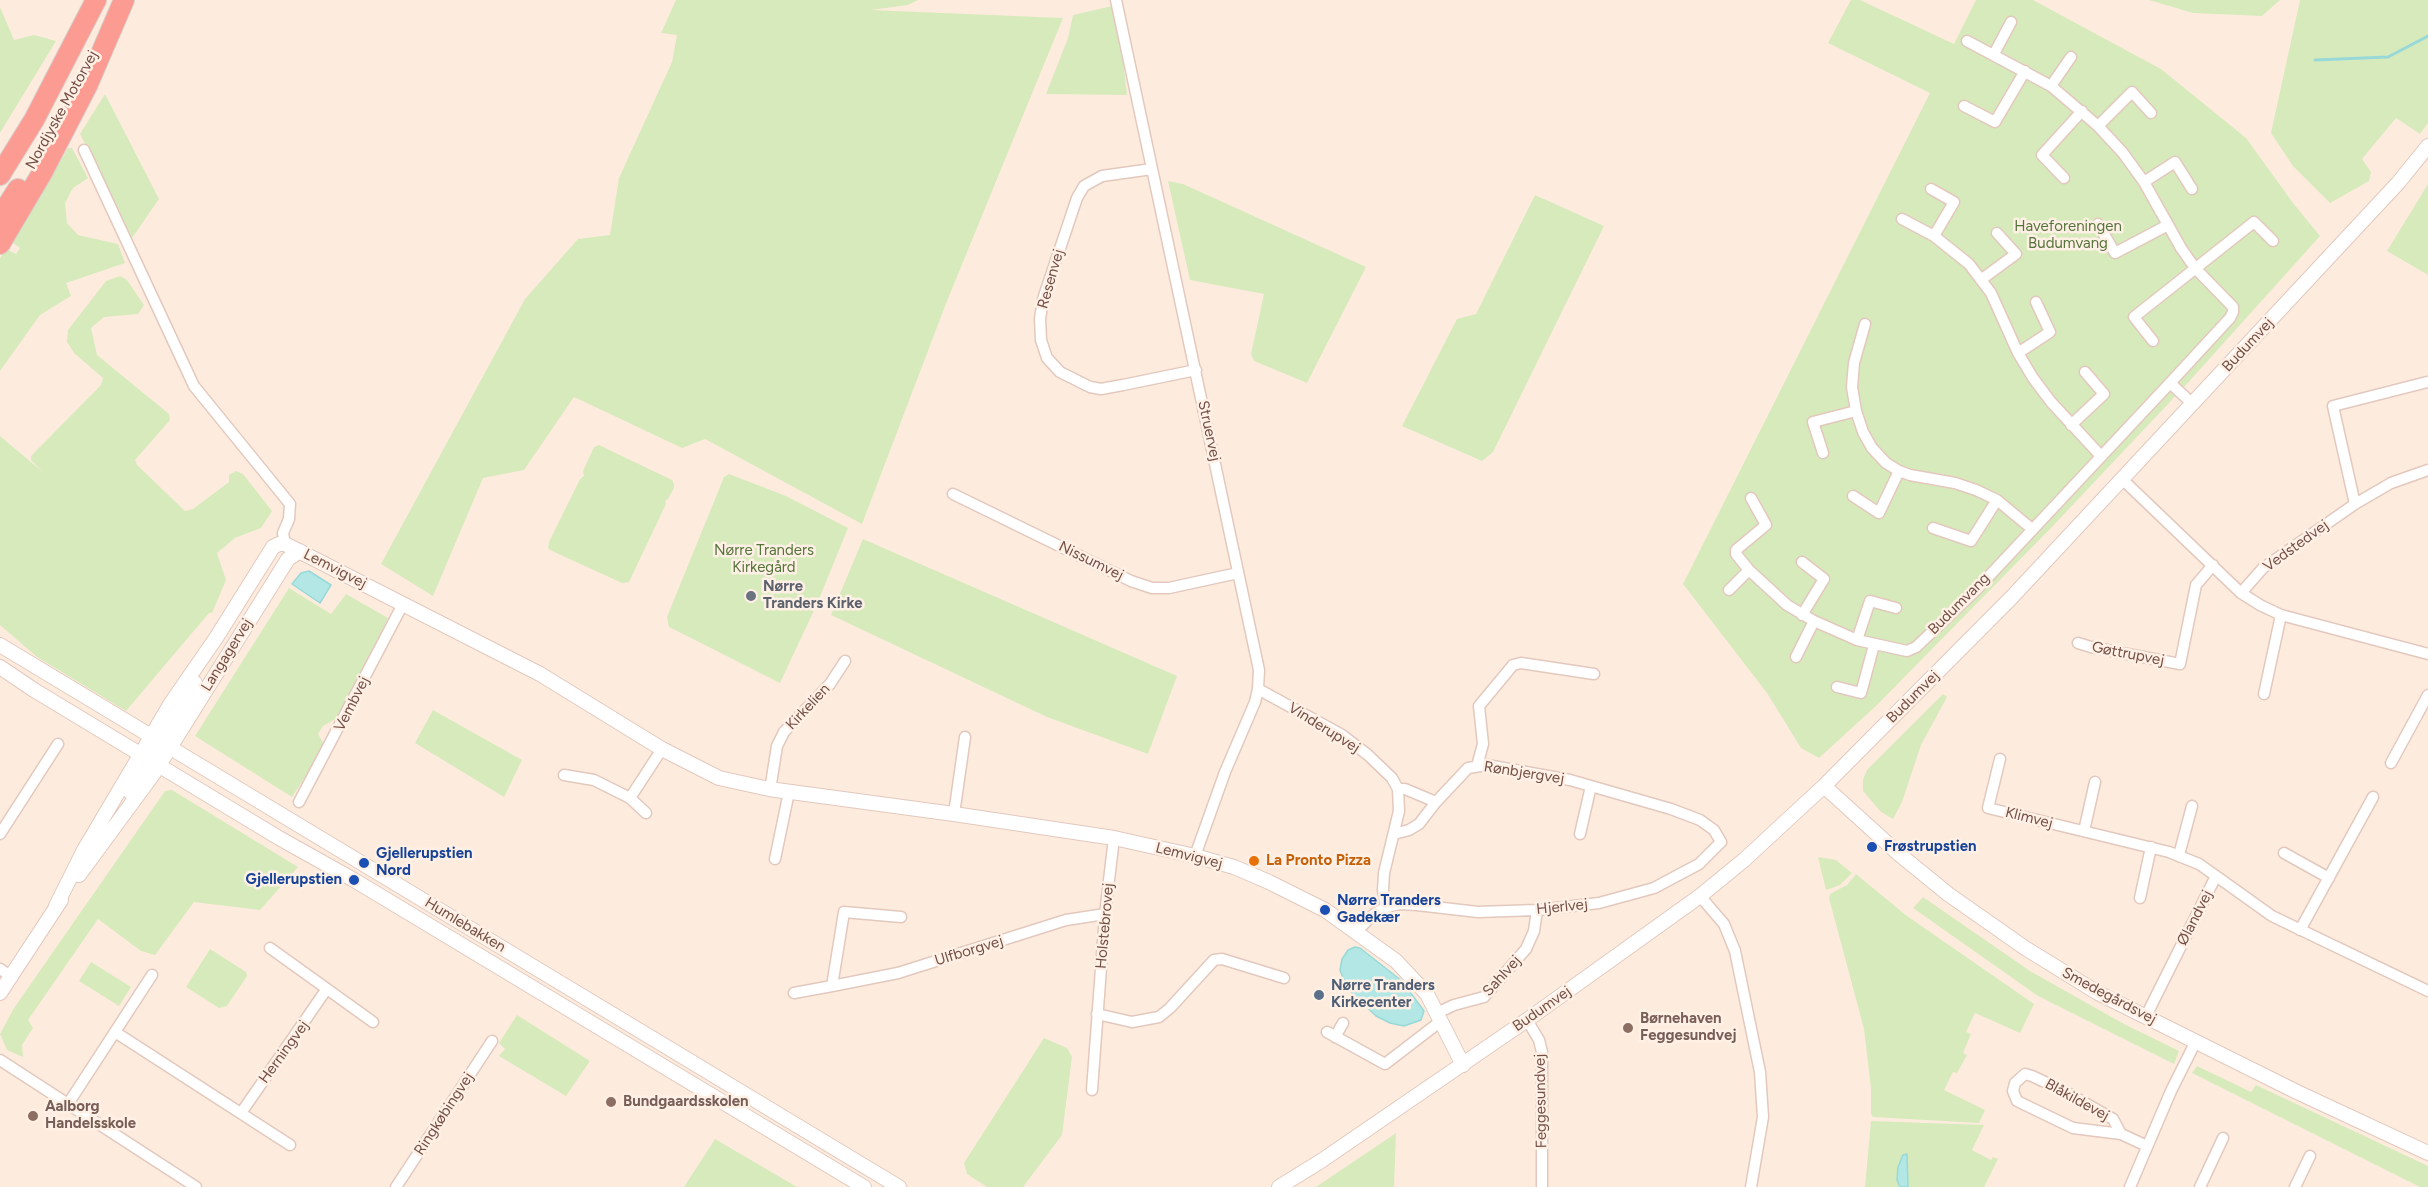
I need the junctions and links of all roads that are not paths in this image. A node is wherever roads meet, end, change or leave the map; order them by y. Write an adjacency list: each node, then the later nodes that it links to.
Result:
1 (120, 0): 24 (highway, Nordjyske Motorvej)
2 (124, 0): 31 (highway)
3 (1116, 0): 18 (street, Struervej)
4 (95, 2): 17 (highway); 19 (highway, Nordjyske Motorvej)
5 (2011, 22): 7 (street)
6 (1967, 41): 7 (street, Budumvang)
7 (1994, 54): 9 (street, Budumvang)
8 (2071, 57): 10 (street)
9 (2025, 70): 10 (street, Budumvang); 11 (street)
10 (2051, 86): 12 (street, Budumvang)
11 (1964, 106)
12 (2082, 111): 14 (street, Budumvang); 20 (street)
13 (2151, 113): 14 (street)
14 (2098, 126): 21 (street, Budumvang)
15 (2428, 146): 42 (street, Budumvej)
16 (84, 150): 57 (street, Lemvigvej)
17 (0, 155)
18 (1152, 169): 38 (street, Struervej); 38 (street, Resenvej)
19 (0, 175)
20 (2064, 178)
21 (2144, 182): 23 (street); 27 (street, Budumvang)
22 (1931, 189): 29 (street)
23 (2192, 189)
24 (0, 217)
25 (1902, 219): 29 (street)
26 (2098, 224): 27 (street)
27 (2168, 225): 32 (street, Budumvang)
28 (1997, 233): 33 (street)
29 (1934, 236): 33 (street)
30 (2273, 241): 32 (street)
31 (0, 244)
32 (2195, 268): 36 (street); 41 (street, Budumvang)
33 (1982, 279): 37 (street)
34 (2036, 302): 37 (street)
35 (1865, 324): 43 (street)
36 (2153, 341)
37 (2018, 352): 44 (street)
38 (1196, 370): 62 (street, Struervej)
39 (2085, 372): 44 (street)
40 (2427, 382): 54 (street)
41 (2170, 383): 42 (street); 46 (street, Budumvang)
42 (2193, 404): 49 (street, Budumvej)
43 (1856, 411): 45 (street); 48 (street)
44 (2071, 425): 46 (street)
45 (1823, 453)
46 (2100, 455): 56 (street, Budumvang)
47 (2428, 470): 54 (street, Vedstedvej)
48 (1899, 471): 51 (street); 53 (street)
49 (2122, 479): 60 (street); 94 (street, Budumvej)
50 (953, 494): 62 (street, Nissumvej)
51 (1853, 496)
52 (1750, 498): 61 (street, Budumvang)
53 (1996, 501): 55 (street); 56 (street)
54 (2355, 504): 64 (street, Vedstedvej)
55 (1933, 528)
56 (2032, 529): 73 (street, Budumvang)
57 (285, 544): 58 (street, Lemvigvej); 84 (street, Langagervej)
58 (300, 551): 65 (street, Lemvigvej); 84 (street, Langagervej)
59 (1802, 562): 67 (street)
60 (2213, 565): 64 (street); 71 (street, Gøttrupvej)
61 (1749, 570): 63 (street); 67 (street, Budumvang)
62 (1238, 573): 80 (street, Struervej)
63 (1729, 590)
64 (2241, 593): 68 (street)
65 (403, 604): 86 (street, Lemvigvej); 100 (street, Vembvej)
66 (1896, 608): 70 (street)
67 (1802, 615): 69 (street, Budumvang)
68 (2281, 615): 74 (street); 81 (street)
69 (1814, 621): 70 (street, Budumvang); 75 (street)
70 (1857, 640): 73 (street, Budumvang)
71 (2078, 643)
72 (0, 645): 84 (street, Humlebakken)
73 (1874, 645): 79 (street)
74 (2428, 654)
75 (1796, 657)
76 (845, 661): 96 (street, Kirkelien)
77 (0, 667): 87 (street, Humlebakken)
78 (1594, 674): 90 (street)
79 (1837, 687)
80 (1258, 689): 95 (street, Vinderupvej); 114 (street, Struervej)
81 (2264, 694)
82 (2428, 695): 89 (street)
83 (965, 737): 104 (street)
84 (159, 742): 87 (street, Langagervej); 87 (street); 160 (street, Humlebakken)
85 (58, 744): 106 (street)
86 (662, 749): 96 (street, Lemvigvej); 99 (street)
87 (151, 759): 120 (street, Langagervej); 120 (street, Langagervej); 159 (street, Humlebakken)
88 (2000, 759): 105 (street, Klimvej)
89 (2391, 763)
90 (1477, 766): 93 (street, Rønbjergvej); 101 (street, Rønbjergvej)
91 (564, 775): 99 (street)
92 (2095, 782): 105 (street)
93 (1591, 786): 108 (street); 110 (street, Rønbjergvej)
94 (1824, 786): 118 (street, Budumvej); 137 (street, Smedegårdsvej)
95 (1398, 789): 101 (street); 107 (street)
96 (770, 790): 97 (street, Lemvigvej)
97 (789, 792): 104 (street, Lemvigvej); 115 (street)
98 (2373, 797): 117 (street)
99 (630, 798): 103 (street)
100 (299, 802)
101 (1436, 802): 107 (street, Rønbjergvej)
102 (2192, 806): 113 (street)
103 (646, 813)
104 (954, 814): 109 (street, Lemvigvej)
105 (2084, 831): 111 (street, Klimvej)
106 (0, 834)
107 (1394, 834): 121 (street)
108 (1580, 834)
109 (1114, 838): 114 (street, Lemvigvej); 123 (street, Holstebrovej)
110 (1722, 842): 122 (street, Hjerlvej)
111 (2151, 847): 113 (street, Klimvej); 119 (street)
112 (2284, 853): 117 (street)
113 (2179, 855): 116 (street, Klimvej)
114 (1195, 856): 126 (street, Lemvigvej)
115 (775, 859)
116 (2216, 876): 125 (street, Ølandvej); 137 (street, Ølandvej)
117 (2329, 878): 125 (street)
118 (1700, 896): 139 (street, Budumvej); 164 (street)
119 (2140, 898)
120 (56, 906): 128 (street, Langagervej)
121 (1386, 907): 122 (street, Hjerlvej); 126 (street)
122 (1537, 910): 138 (street, Sahlvej)
123 (1105, 914): 131 (street, Ulfborgvej); 136 (street, Holstebrovej)
124 (901, 917): 131 (street)
125 (2300, 930): 133 (street, Ølandvej)
126 (1356, 932): 138 (street, Lemvigvej)
127 (270, 948): 132 (street)
128 (6, 973): 134 (street, Langagervej)
129 (152, 975): 142 (street)
130 (1284, 978): 136 (street)
131 (832, 986): 135 (street, Ulfborgvej)
132 (326, 990): 140 (street); 149 (street, Herningvej)
133 (2428, 991)
134 (0, 993)
135 (794, 993)
136 (1097, 1014): 147 (street, Holstebrovej)
137 (2146, 1016): 144 (street, Smedegårdsvej)
138 (1439, 1017): 141 (street); 146 (street, Lemvigvej)
139 (1527, 1020): 146 (street, Budumvej); 163 (street, Feggesundvej)
140 (373, 1022)
141 (1343, 1023)
142 (115, 1032): 148 (street); 149 (street)
143 (492, 1041): 158 (street, Ringkøbingvej)
144 (2196, 1041): 153 (street); 154 (street, Smedegårdsvej)
145 (0, 1060): 148 (street)
146 (1463, 1065): 156 (street, Budumvej)
147 (1092, 1090)
148 (68, 1104): 157 (street)
149 (241, 1113): 152 (street)
150 (2121, 1134): 150 (street, Blåkildevej); 153 (street, Blåkildevej)
151 (2223, 1138): 166 (street)
152 (290, 1145)
153 (2147, 1146): 165 (street)
154 (2428, 1153)
155 (2310, 1156): 167 (street)
156 (1321, 1161): 161 (street, Budumvej); 162 (street, Budumvej)
157 (196, 1187)
158 (396, 1187)
159 (864, 1187)
160 (899, 1187)
161 (1279, 1187)
162 (1290, 1187)
163 (1542, 1187)
164 (1751, 1187)
165 (2130, 1187)
166 (2200, 1187)
167 (2295, 1187)

